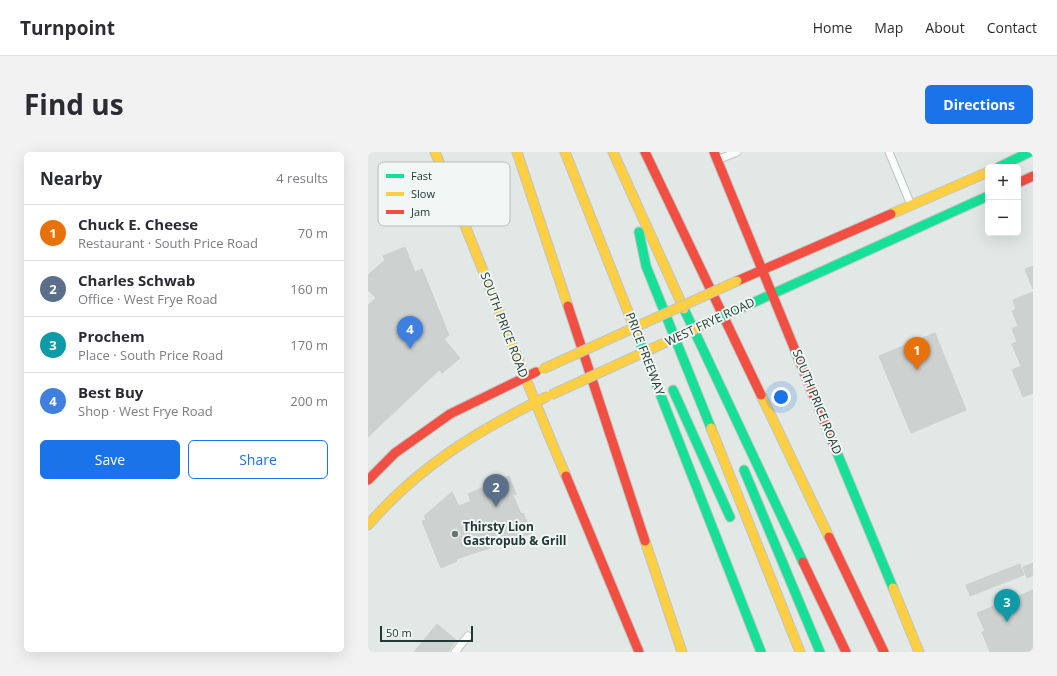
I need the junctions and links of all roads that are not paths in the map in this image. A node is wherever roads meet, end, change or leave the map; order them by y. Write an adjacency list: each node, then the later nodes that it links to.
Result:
1 (435, 152): 10 (main road, SOUTH PRICE ROAD)
2 (516, 152): 37 (main road)
3 (565, 152): 17 (main road, PRICE FREEWAY)
4 (613, 152): 15 (main road)
5 (645, 152): 43 (main road)
6 (737, 152): 9 (lane)
7 (889, 152): 18 (lane)
8 (1030, 152): 11 (main road)
9 (715, 156): 21 (main road, SOUTH PRICE ROAD)
10 (439, 162)
11 (1005, 164)
12 (985, 174): 18 (main road, WEST FRYE ROAD)
13 (1033, 176): 14 (main road)
14 (1021, 182)
15 (628, 186): 24 (main road); 40 (main road); 42 (main road)
16 (985, 197): 18 (main road, WEST FRYE ROAD)
17 (587, 204): 20 (main road); 33 (main road, PRICE FREEWAY)
18 (916, 216): 21 (main road, WEST FRYE ROAD); 22 (main road, WEST FRYE ROAD)
19 (466, 226): 26 (main road, SOUTH PRICE ROAD)
20 (612, 247)
21 (763, 271): 22 (main road, SOUTH PRICE ROAD); 26 (main road, WEST FRYE ROAD, bridge)
22 (773, 294): 28 (main road, WEST FRYE ROAD, bridge); 44 (main road, SOUTH PRICE ROAD)
23 (641, 310): 25 (main road)
24 (690, 345)
25 (658, 353)
26 (524, 378): 28 (main road, SOUTH PRICE ROAD); 30 (main road, WEST FRYE ROAD)
27 (670, 382): 32 (main road)
28 (534, 403): 31 (main road, WEST FRYE ROAD); 36 (main road, SOUTH PRICE ROAD)
29 (741, 462): 41 (main road)
30 (368, 480)
31 (368, 525)
32 (733, 526)
33 (723, 556): 38 (main road); 39 (main road)
34 (468, 636): 35 (lane)
35 (455, 652)
36 (638, 652)
37 (682, 652)
38 (752, 652)
39 (761, 652)
40 (800, 652)
41 (820, 652)
42 (846, 652)
43 (884, 652)
44 (919, 652)

